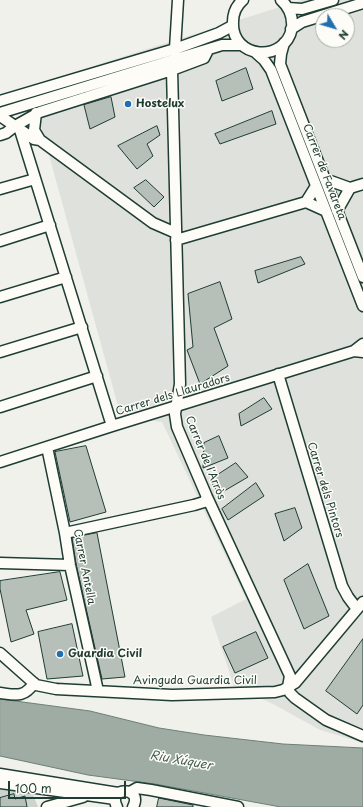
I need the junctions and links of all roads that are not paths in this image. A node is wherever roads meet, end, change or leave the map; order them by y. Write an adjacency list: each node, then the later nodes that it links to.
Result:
1 (178, 0): 11 (street)
2 (242, 0): 7 (street)
3 (281, 0): 6 (street)
4 (333, 0): 6 (street)
5 (363, 3): 8 (street)
6 (288, 8): 8 (street)
7 (232, 26): 10 (street); 11 (street)
8 (292, 29): 9 (street)
9 (284, 43): 13 (street); 22 (street, Carrer de Favareta)
10 (242, 45): 12 (street); 13 (street, Carrer de Favareta)
11 (175, 49): 15 (street)
12 (209, 50): 14 (street); 17 (street)
13 (255, 52): 24 (street, Carrer de Favareta)
14 (172, 70): 16 (street); 31 (street, Carrer de l'Arròs)
15 (0, 101)
16 (36, 114): 18 (street); 20 (street)
17 (0, 115): 18 (street)
18 (17, 128): 19 (street); 20 (street); 21 (street)
19 (0, 135)
20 (40, 140): 31 (street)
21 (36, 179): 26 (street); 30 (street)
22 (325, 179): 25 (street); 29 (street, Carrer de Favareta)
23 (363, 184): 25 (street)
24 (316, 186): 27 (street); 28 (street, Carrer de Favareta)
25 (350, 188): 29 (street)
26 (0, 189)
27 (306, 202): 28 (street); 31 (street)
28 (326, 211): 36 (street, Carrer de Favareta)
29 (337, 211): 34 (street, Carrer de Favareta)
30 (50, 225): 32 (street); 33 (street)
31 (176, 237): 44 (street, Carrer de l'Arròs)
32 (0, 241)
33 (66, 277): 35 (street); 37 (street)
34 (363, 277)
35 (0, 297)
36 (363, 306)
37 (82, 327): 40 (street); 42 (street)
38 (363, 344): 39 (street, Carrer dels Llauradors)
39 (359, 351): 41 (street, Carrer dels Llauradors)
40 (0, 352)
41 (278, 374): 44 (street, Carrer dels Llauradors); 52 (street, Carrer dels Pintors)
42 (97, 376): 43 (street); 45 (street)
43 (0, 406)
44 (176, 407): 45 (street, Carrer dels Llauradors); 48 (street, Carrer de l'Arròs)
45 (112, 426): 46 (street, Carrer dels Llauradors)
46 (47, 447): 47 (street, Carrer dels Llauradors); 49 (street, Carrer Antella)
47 (0, 462)
48 (207, 497): 49 (street); 55 (street, Carrer de l'Arròs)
49 (65, 533): 51 (street, Carrer Antella)
50 (0, 563): 51 (street)
51 (70, 565): 56 (street, Carrer Antella)
52 (360, 605): 55 (street, Avinguda Guardia Civil)
53 (0, 653): 54 (street, Avinguda Guardia Civil)
54 (34, 683): 56 (street, Avinguda Guardia Civil); 57 (street)
55 (288, 687): 56 (street, Avinguda Guardia Civil); 58 (street)
56 (98, 691)
57 (0, 693)
58 (363, 736)
59 (0, 774): 64 (street)
60 (0, 783): 61 (street)
61 (49, 789): 63 (street); 66 (street)
62 (130, 792): 64 (street); 65 (street); 67 (street)
63 (85, 796): 64 (street); 66 (street)
64 (116, 800)
65 (191, 802): 68 (street)
66 (49, 806)
67 (134, 807)
68 (238, 807)

